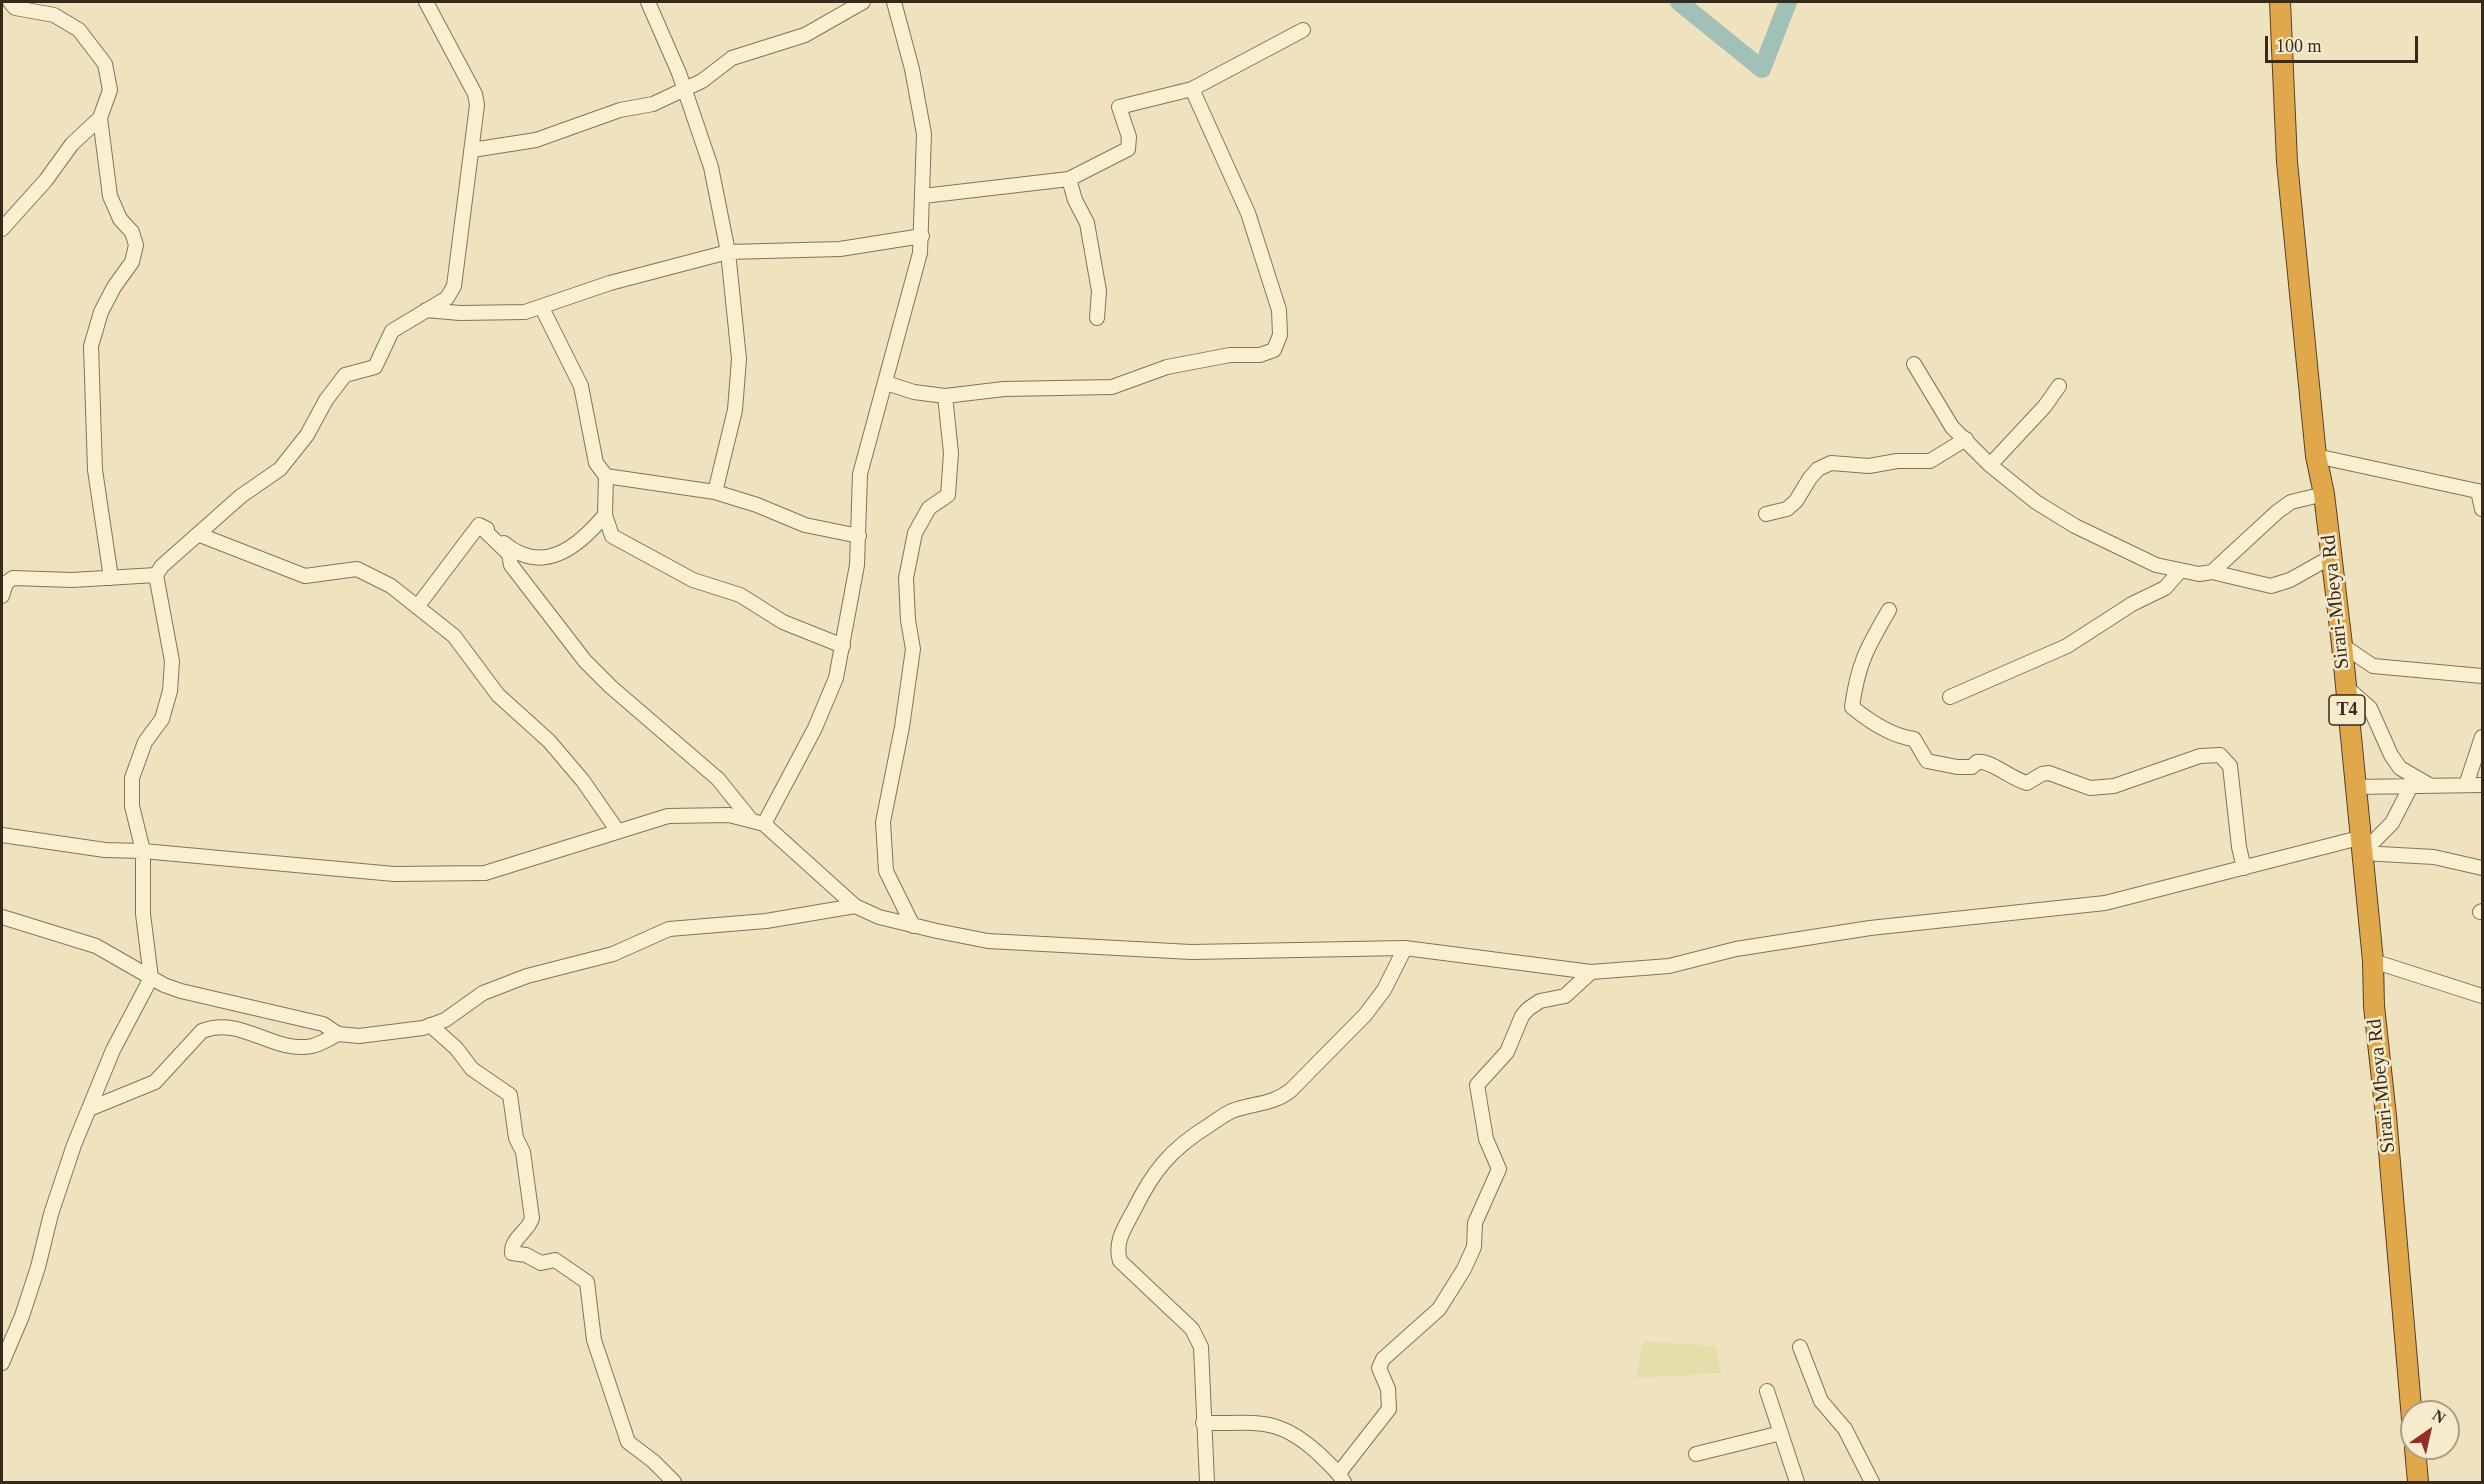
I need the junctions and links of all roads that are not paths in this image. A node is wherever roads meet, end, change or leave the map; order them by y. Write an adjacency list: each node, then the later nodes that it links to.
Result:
1 (10, 2): 10 (street)
2 (426, 2): 11 (street)
3 (863, 2): 9 (street)
4 (2280, 2): 25 (highway, Sirari-Mbeya Rd / T4)
5 (652, 3): 9 (street)
6 (895, 3): 13 (street)
7 (1303, 30): 8 (street)
8 (1192, 89): 12 (street); 23 (street)
9 (684, 90): 11 (street); 16 (street)
10 (100, 118): 14 (street); 41 (street)
11 (472, 150): 18 (street)
12 (1069, 178): 13 (street); 19 (street)
13 (923, 196): 15 (street)
14 (2, 229)
15 (922, 236): 16 (street); 21 (street)
16 (728, 252): 17 (street); 28 (street)
17 (542, 308): 18 (street); 27 (street)
18 (426, 310): 35 (street)
19 (1097, 318)
20 (1914, 364): 24 (street)
21 (886, 383): 23 (street); 36 (street)
22 (2060, 386): 26 (street)
23 (945, 396): 65 (street)
24 (1966, 439): 26 (street); 32 (street)
25 (2316, 456): 29 (street); 30 (highway, Sirari-Mbeya Rd / T4)
26 (1990, 465): 38 (street)
27 (606, 476): 28 (street); 33 (street)
28 (715, 492): 36 (street)
29 (2480, 492): 31 (street)
30 (2324, 494): 37 (highway, Sirari-Mbeya Rd / T4); 39 (street)
31 (2482, 509)
32 (1766, 514)
33 (605, 515): 34 (street); 46 (street)
34 (479, 525): 43 (street); 56 (street)
35 (200, 535): 40 (street); 43 (street)
36 (859, 536): 46 (street)
37 (2331, 557): 39 (street); 45 (highway, Sirari-Mbeya Rd / T4)
38 (2180, 571): 39 (street); 49 (street)
39 (2212, 572)
40 (156, 575): 41 (street); 60 (street)
41 (111, 578): 42 (street)
42 (2, 596)
43 (417, 607): 57 (street)
44 (1889, 610): 61 (street)
45 (2342, 645): 47 (street); 48 (highway, Sirari-Mbeya Rd / T4)
46 (843, 646): 56 (street)
47 (2482, 676)
48 (2344, 685): 54 (street); 55 (highway, Sirari-Mbeya Rd / T4)
49 (1950, 697)
50 (2482, 737): 51 (street)
51 (2466, 785): 52 (street); 54 (street)
52 (2482, 785)
53 (2411, 786): 54 (street); 55 (street); 59 (street)
54 (2431, 786)
55 (2355, 787): 59 (highway, Sirari-Mbeya Rd / T4)
56 (757, 822): 57 (street); 63 (street)
57 (617, 830): 60 (street)
58 (2, 835): 60 (street)
59 (2360, 845): 61 (street); 62 (street); 67 (highway, Sirari-Mbeya Rd / T4)
60 (143, 851): 69 (street)
61 (2244, 868): 68 (street)
62 (2482, 868)
63 (855, 906): 65 (street); 71 (street)
64 (3, 922): 69 (street)
65 (913, 926): 66 (street)
66 (1405, 948): 68 (street); 78 (street)
67 (2373, 961): 70 (street); 77 (highway, Sirari-Mbeya Rd / T4)
68 (1591, 972): 82 (street)
69 (151, 978): 72 (street); 73 (street)
70 (2482, 996)
71 (430, 1025): 72 (street); 83 (street)
72 (338, 1034): 73 (street)
73 (89, 1109): 75 (street)
74 (1800, 1347): 86 (street)
75 (2, 1363)
76 (1767, 1391): 79 (street)
77 (2410, 1400)
78 (1203, 1423): 82 (street); 84 (street)
79 (1781, 1433): 80 (street); 85 (street)
80 (1696, 1454)
81 (2416, 1460): 87 (highway)
82 (1341, 1478)
83 (674, 1482)
84 (1207, 1482)
85 (1797, 1482)
86 (1872, 1482)
87 (2418, 1482)

